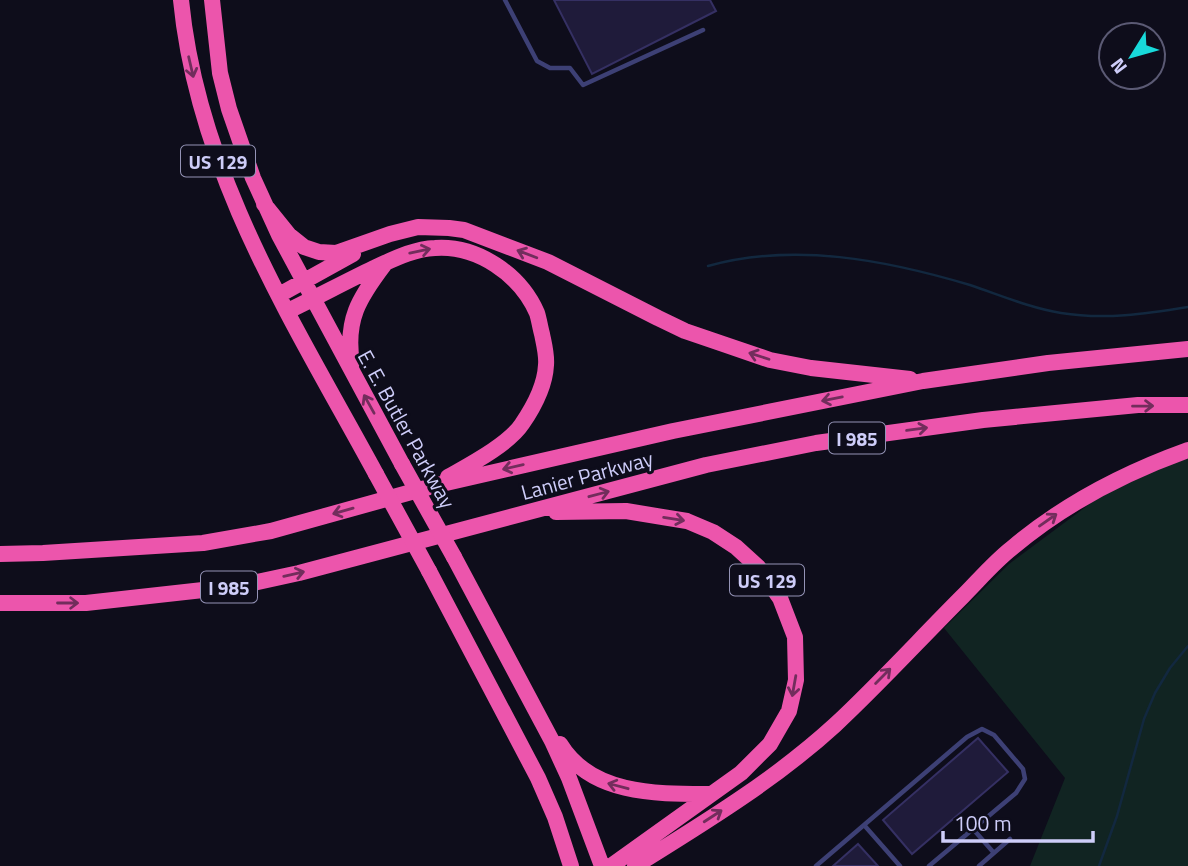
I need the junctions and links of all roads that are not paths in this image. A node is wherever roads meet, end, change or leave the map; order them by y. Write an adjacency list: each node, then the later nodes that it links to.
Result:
1 (181, 0): 9 (highway, US 129, one-way to 9)
2 (212, 0): 5 (highway, E. E. Butler Parkway / US 129)
3 (505, 0): 4 (lane)
4 (703, 30)
5 (264, 204): 6 (highway); 8 (highway, E. E. Butler Parkway / US 129)
6 (375, 239): 8 (highway); 14 (highway, one-way to 6)
7 (386, 263): 10 (highway); 13 (highway); 17 (highway, one-way to 17)
8 (304, 282): 9 (highway); 10 (highway, E. E. Butler Parkway / US 129)
9 (279, 295): 11 (highway, US 129)
10 (313, 298): 11 (highway); 13 (highway, E. E. Butler Parkway / US 129)
11 (288, 311): 28 (highway, bridge)
12 (1188, 349): 14 (highway, Lanier Parkway / I 985)
13 (354, 376): 21 (highway, E. E. Butler Parkway / US 129, one-way to 13, bridge)
14 (923, 381): 17 (highway, Lanier Parkway / I 985, one-way to 17)
15 (1188, 405): 18 (highway, Lanier Parkway / I 985, one-way to 15)
16 (1188, 450): 26 (highway, one-way to 16)
17 (433, 486): 19 (highway, Lanier Parkway / I 985, one-way to 19)
18 (533, 512): 20 (highway, Lanier Parkway / I 985, one-way to 18); 22 (highway, US 129, one-way to 22)
19 (0, 554)
20 (0, 603)
21 (524, 685): 22 (highway, US 129, one-way to 21); 29 (highway, E. E. Butler Parkway)
22 (709, 794): 30 (highway)
23 (864, 825): 24 (lane); 33 (lane); 34 (lane)
24 (973, 828): 27 (lane); 35 (lane)
25 (1010, 839): 27 (lane)
26 (677, 840): 31 (highway); 32 (highway)
27 (994, 853): 36 (lane)
28 (571, 866)
29 (602, 866)
30 (611, 866)
31 (635, 866)
32 (653, 866)
33 (816, 866)
34 (900, 866)
35 (929, 866)
36 (979, 866)

